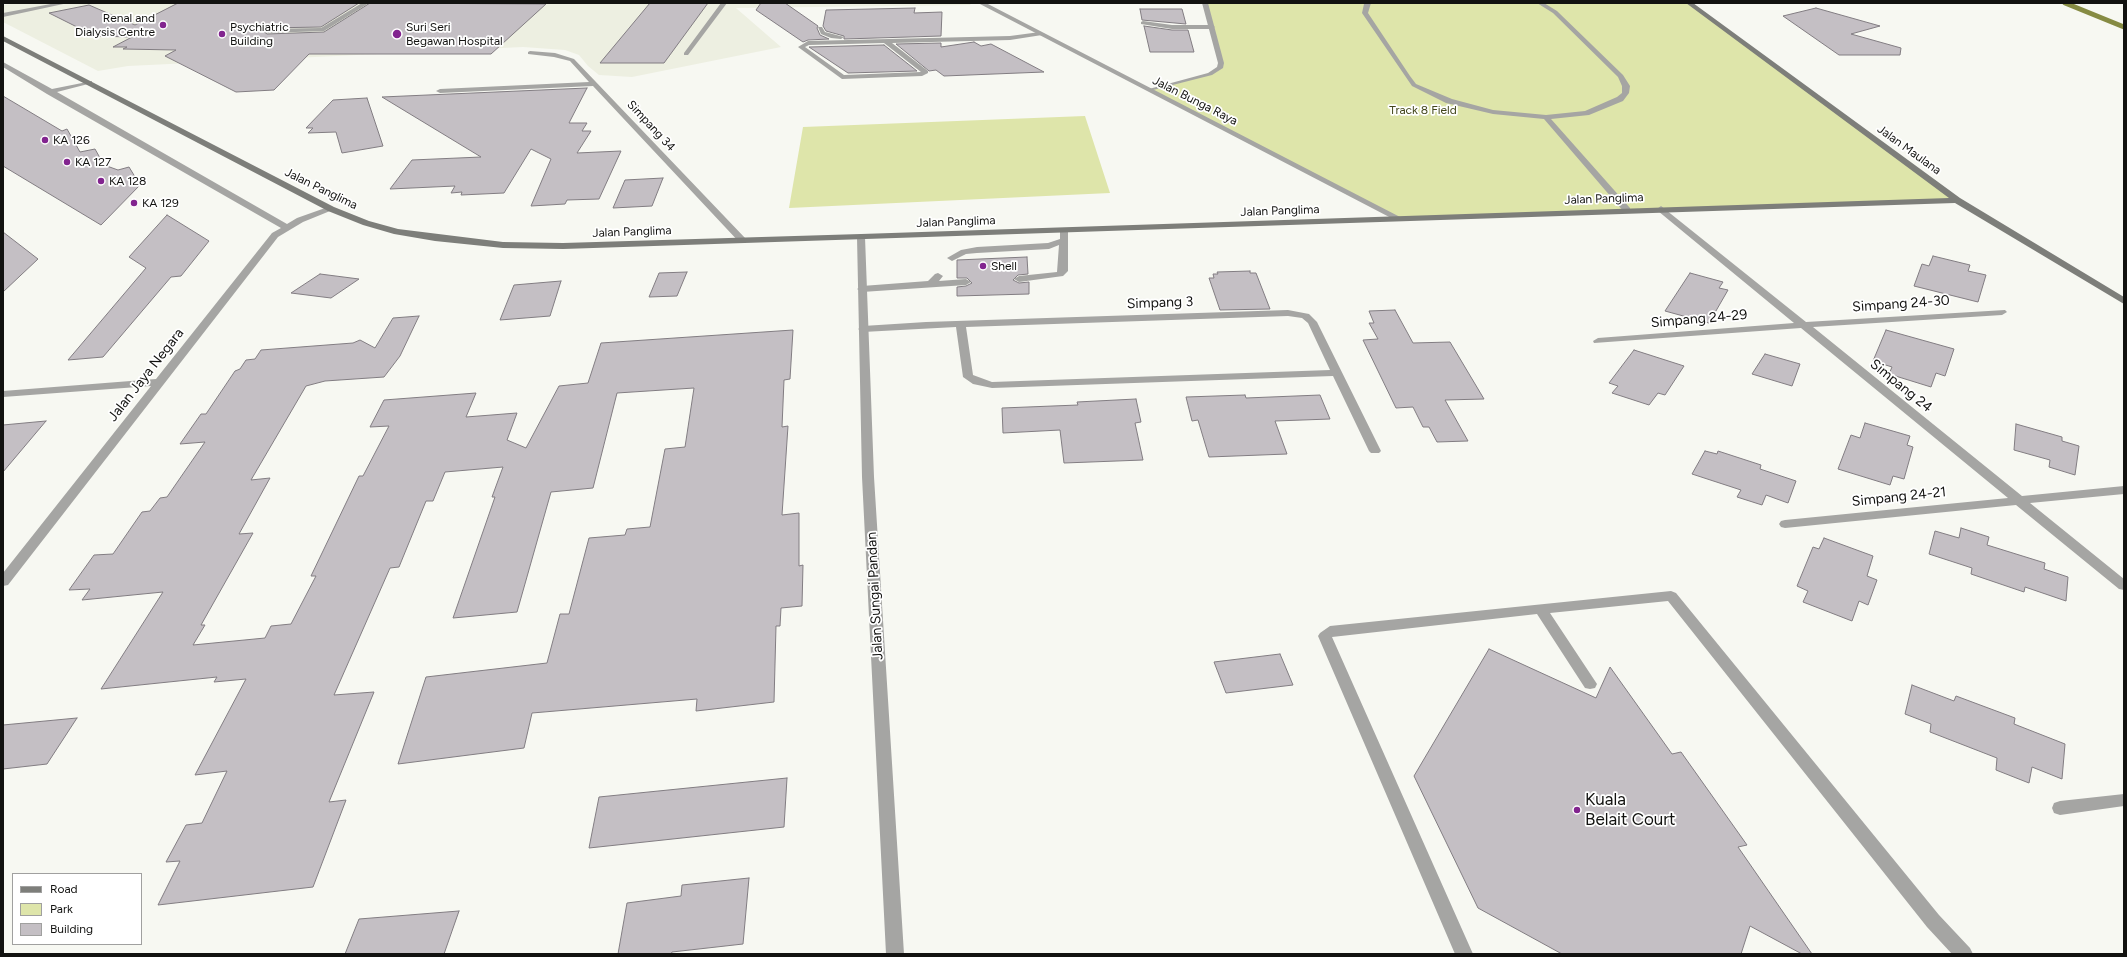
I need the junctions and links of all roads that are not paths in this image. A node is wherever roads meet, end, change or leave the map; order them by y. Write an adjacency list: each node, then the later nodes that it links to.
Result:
1 (65, 3): 9 (street)
2 (366, 3): 13 (street)
3 (724, 3): 19 (street)
4 (981, 3): 14 (street, Jalan Bunga Raya)
5 (1205, 3): 11 (street)
6 (1368, 3): 26 (street)
7 (1540, 3): 26 (street)
8 (1689, 3): 27 (main road, Jalan Maulana)
9 (3, 16)
10 (1143, 23): 11 (street)
11 (1212, 27): 23 (street)
12 (820, 28): 16 (street)
13 (266, 31)
14 (1040, 34): 16 (street); 23 (street, Jalan Bunga Raya)
15 (3, 38): 21 (main road, Jalan Panglima)
16 (908, 40): 17 (street)
17 (885, 41): 17 (street)
18 (530, 53): 22 (street, Simpang 34)
19 (686, 54)
20 (3, 64): 25 (street)
21 (90, 82): 25 (street); 28 (main road, Jalan Panglima)
22 (594, 84): 24 (street); 35 (street, Simpang 34)
23 (1151, 90): 31 (street, Jalan Bunga Raya)
24 (440, 91)
25 (50, 92): 32 (street)
26 (1546, 117): 30 (street)
27 (1957, 200): 29 (main road, Jalan Panglima); 42 (main road, Jalan Maulana)
28 (331, 209): 32 (street, Jalan Jaya Negara); 35 (main road, Jalan Panglima)
29 (1661, 209): 30 (main road, Jalan Panglima); 45 (street, Simpang 24)
30 (1627, 210): 31 (main road, Jalan Panglima)
31 (1398, 218): 33 (main road, Jalan Panglima)
32 (286, 228): 49 (street, Jalan Jaya Negara)
33 (1064, 236): 34 (main road, Jalan Panglima); 36 (street); 38 (street)
34 (861, 237): 35 (main road, Jalan Panglima); 41 (street, Jalan Sungai Pandan)
35 (743, 241)
36 (952, 258)
37 (938, 276): 40 (street)
38 (1019, 279)
39 (966, 282): 40 (street)
40 (931, 284): 41 (street)
41 (862, 289): 46 (street, Jalan Sungai Pandan)
42 (2124, 301)
43 (2002, 312): 45 (street, Simpang 24-30)
44 (961, 324): 46 (street, Simpang 3); 48 (street, Simpang 3); 48 (street)
45 (1802, 324): 47 (street, Simpang 24-29); 53 (street, Simpang 24)
46 (863, 329): 61 (street, Jalan Sungai Pandan)
47 (1598, 341)
48 (1336, 372): 51 (street, Simpang 3)
49 (159, 382): 50 (street); 55 (street, Jalan Jaya Negara)
50 (3, 394)
51 (1375, 451)
52 (2124, 490): 53 (street, Simpang 24-21)
53 (2017, 500): 54 (street, Simpang 24-21); 56 (street, Simpang 24)
54 (1785, 524)
55 (3, 582)
56 (2124, 586)
57 (1540, 609): 58 (street); 62 (street); 63 (street)
58 (1590, 684)
59 (2124, 800): 60 (street)
60 (2060, 808)
61 (895, 954)
62 (1464, 954)
63 (1964, 954)

